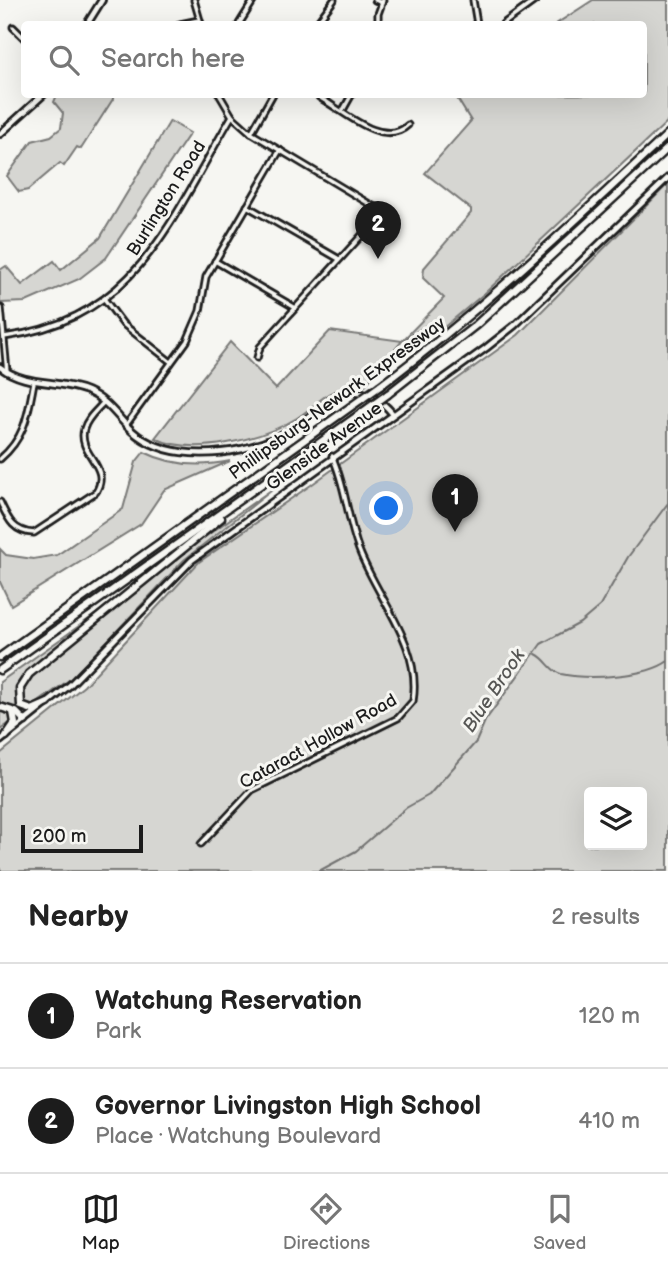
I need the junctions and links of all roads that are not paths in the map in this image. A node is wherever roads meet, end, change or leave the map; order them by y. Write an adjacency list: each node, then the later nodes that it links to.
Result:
1 (102, 0): 9 (main road)
2 (194, 0): 10 (street)
3 (254, 0): 11 (street)
4 (334, 0): 12 (street)
5 (375, 0): 8 (street)
6 (473, 0): 14 (street)
7 (536, 0): 15 (street)
8 (383, 1): 13 (street)
9 (89, 21)
10 (200, 21)
11 (241, 21)
12 (318, 21)
13 (379, 21)
14 (476, 21)
15 (507, 21)
16 (13, 27): 17 (street)
17 (21, 35)
18 (40, 98): 27 (main road)
19 (221, 98): 24 (street)
20 (271, 98): 26 (street)
21 (321, 98): 23 (street)
22 (350, 98): 23 (street)
23 (343, 110): 25 (street)
24 (232, 116): 26 (street); 35 (street, Burlington Road)
25 (408, 125)
26 (251, 132): 30 (street)
27 (0, 134)
28 (668, 134): 51 (highway, Phillipsburg-Newark Expressway, bridge)
29 (668, 148): 49 (highway, Phillipsburg-Newark Expressway, bridge)
30 (280, 150): 32 (street); 33 (street)
31 (668, 178): 45 (main road, Glenside Avenue)
32 (247, 206): 33 (street); 34 (street)
33 (339, 259): 36 (street)
34 (215, 261): 36 (street); 40 (street)
35 (105, 300): 38 (street, Burlington Road); 40 (street)
36 (294, 307): 39 (street)
37 (1, 308): 38 (street)
38 (4, 337): 42 (street)
39 (257, 358)
40 (171, 362): 46 (street)
41 (0, 367): 42 (main road)
42 (7, 372): 43 (main road)
43 (34, 382): 44 (main road); 48 (street)
44 (104, 402): 46 (main road); 50 (street)
45 (393, 414): 46 (main road); 47 (main road, Glenside Avenue)
46 (126, 425)
47 (332, 456): 53 (main road, Glenside Avenue); 60 (street, Cataract Hollow Road)
48 (0, 459)
49 (254, 490): 52 (highway, Phillipsburg-Newark Expressway); 54 (highway)
50 (0, 502)
51 (0, 657)
52 (0, 670)
53 (48, 703): 54 (highway); 57 (main road, Glenside Avenue)
54 (21, 706): 57 (highway)
55 (0, 707): 56 (highway)
56 (12, 711): 57 (highway); 58 (highway)
57 (26, 720): 58 (main road, Glenside Avenue)
58 (6, 736): 59 (main road, Glenside Avenue)
59 (0, 741)
60 (201, 844)

